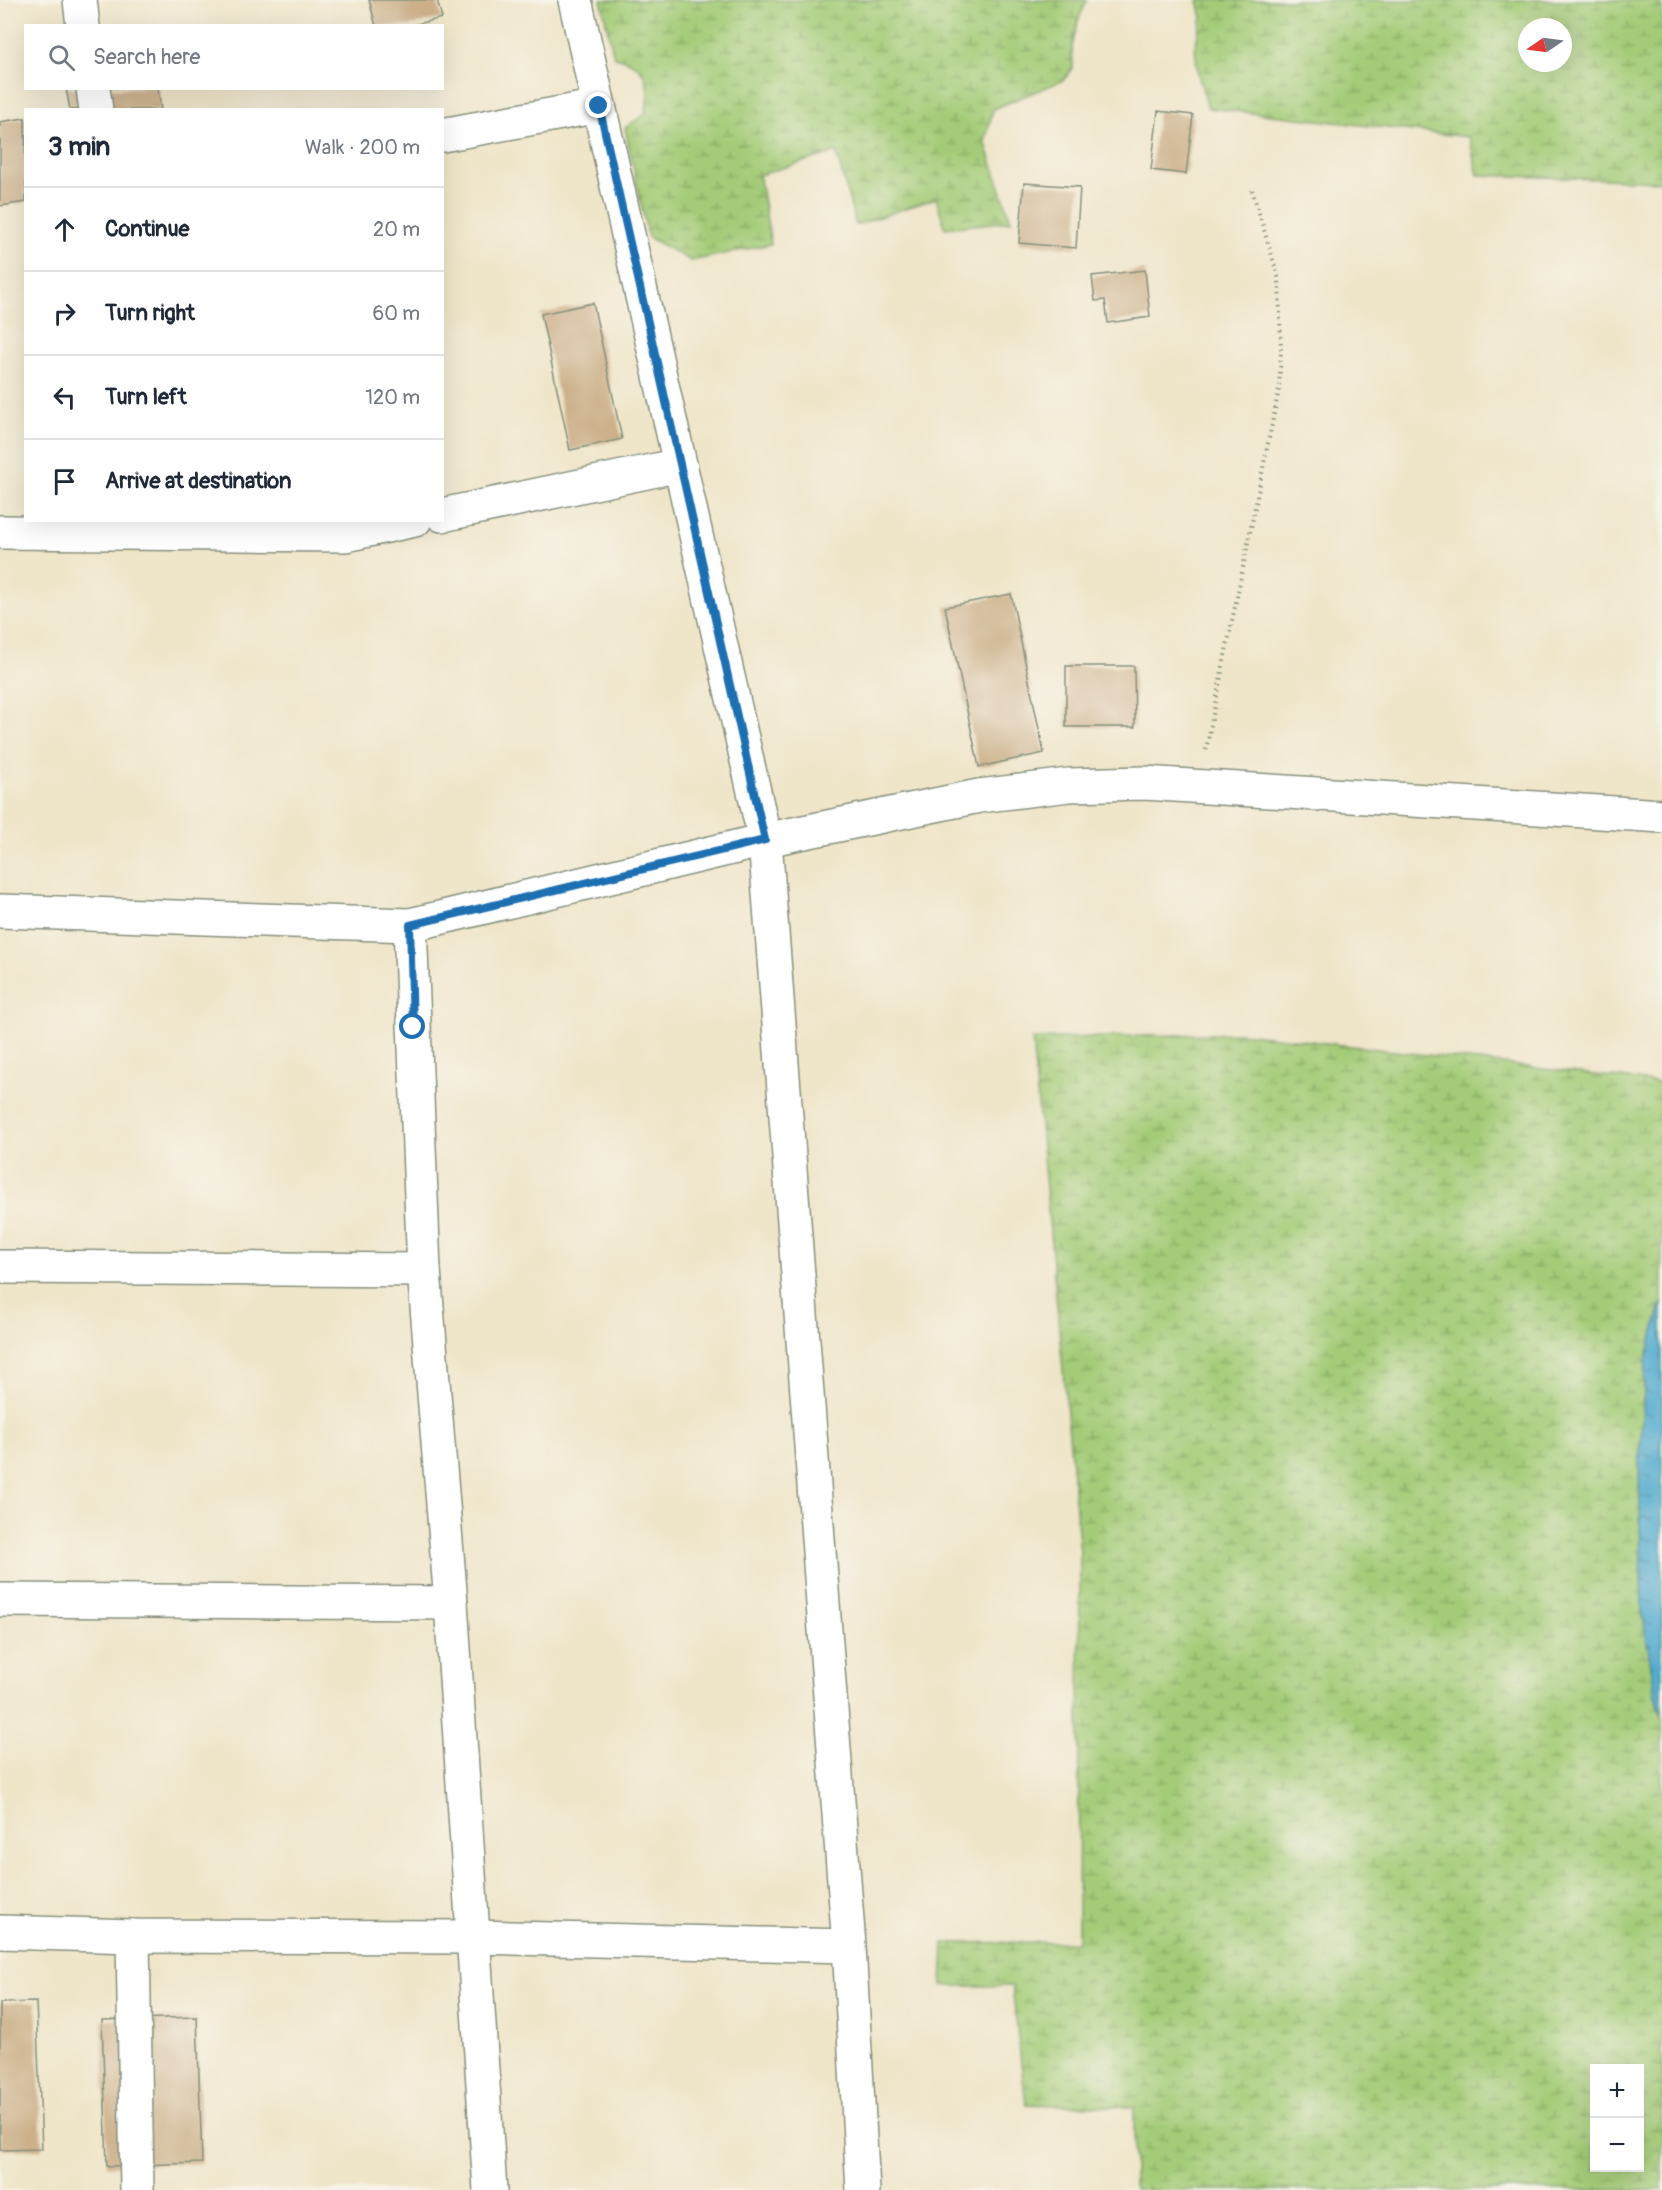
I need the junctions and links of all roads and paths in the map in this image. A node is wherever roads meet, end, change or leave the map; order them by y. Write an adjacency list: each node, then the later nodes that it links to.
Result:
1 (80, 0): 3 (street)
2 (575, 0): 5 (street)
3 (83, 24)
4 (93, 90): 6 (street)
5 (599, 106): 7 (street); 9 (street)
6 (96, 108)
7 (444, 135)
8 (1251, 190): 14 (path)
9 (680, 465): 10 (street); 16 (street)
10 (444, 515)
11 (406, 522): 12 (street)
12 (163, 527): 13 (street)
13 (0, 532)
14 (1199, 786): 15 (street); 16 (street)
15 (1662, 816)
16 (765, 840): 18 (street); 26 (street)
17 (0, 911): 18 (street)
18 (410, 925): 20 (street)
19 (0, 1267): 20 (street)
20 (424, 1270): 22 (street)
21 (0, 1600): 22 (street)
22 (451, 1603): 25 (street)
23 (0, 1932): 24 (street)
24 (133, 1936): 25 (street); 27 (street)
25 (472, 1937): 26 (street); 28 (street)
26 (849, 1946): 29 (street)
27 (136, 2190)
28 (490, 2190)
29 (863, 2190)

